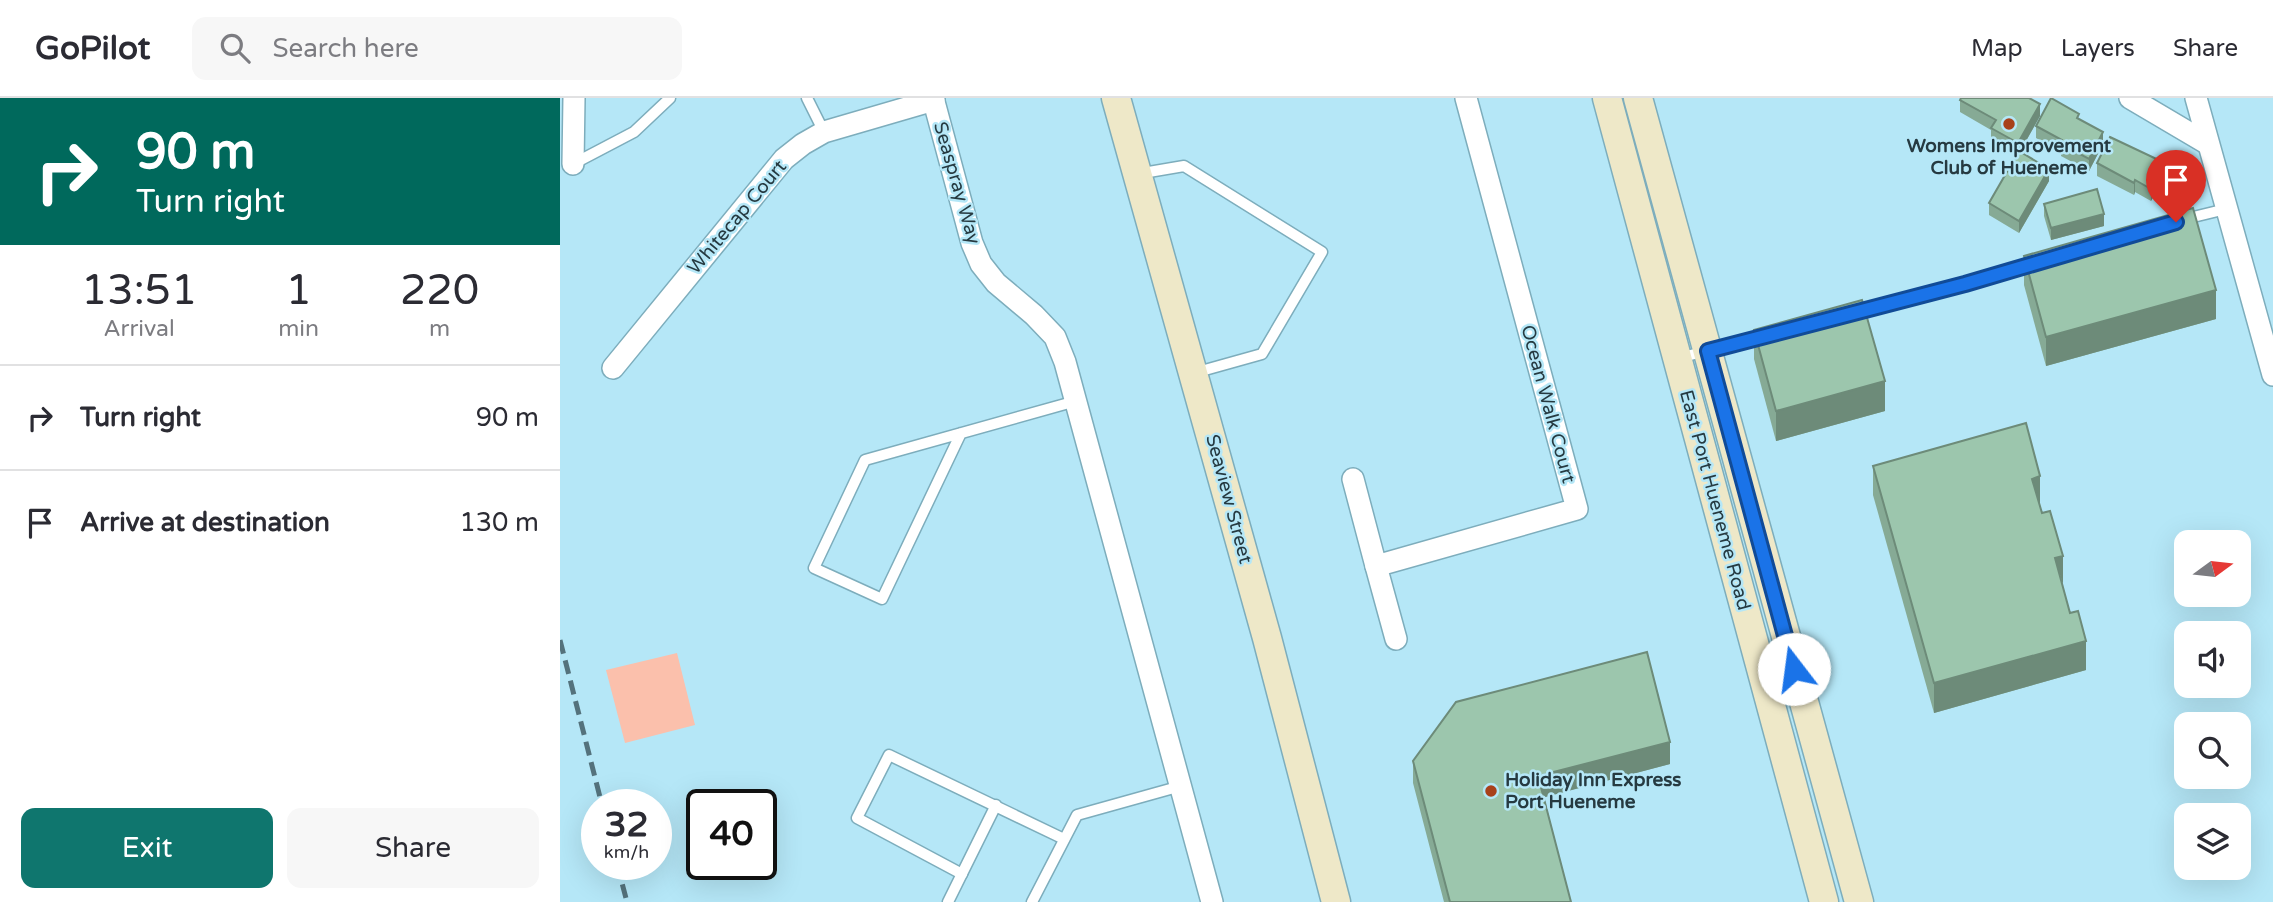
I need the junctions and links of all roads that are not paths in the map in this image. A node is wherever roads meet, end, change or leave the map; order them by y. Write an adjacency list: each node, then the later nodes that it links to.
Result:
1 (574, 98): 13 (street)
2 (670, 98): 13 (lane)
3 (807, 98): 11 (lane)
4 (1116, 98): 14 (street, Seaview Street)
5 (1466, 98): 28 (street, Ocean Walk Court)
6 (1607, 98): 21 (street, East Port Hueneme Road)
7 (1638, 98): 20 (street, East Port Hueneme Road)
8 (2130, 98): 12 (street)
9 (2196, 98): 12 (street)
10 (934, 99): 11 (street, Whitecap Court); 25 (street, Seaspray Way)
11 (824, 132): 22 (street, Whitecap Court)
12 (2208, 144): 15 (street)
13 (573, 163)
14 (1137, 174): 23 (street, Seaview Street); 23 (lane)
15 (2226, 209): 16 (lane); 24 (street)
16 (2176, 222)
17 (2044, 260): 18 (lane)
18 (1836, 317)
19 (1785, 330): 20 (lane)
20 (1708, 351): 21 (lane); 39 (street, East Port Hueneme Road)
21 (1677, 359): 38 (street, East Port Hueneme Road)
22 (613, 368)
23 (1193, 373): 37 (street, Seaview Street)
24 (2273, 374)
25 (1076, 401): 26 (lane); 30 (street, Seaspray Way)
26 (961, 433): 26 (lane)
27 (1353, 479): 28 (street)
28 (1376, 566): 29 (street)
29 (1396, 639)
30 (1181, 786): 32 (lane); 36 (street, Seaspray Way)
31 (996, 805): 32 (lane); 33 (lane); 33 (lane)
32 (1065, 839): 35 (lane)
33 (962, 874): 34 (lane)
34 (948, 902)
35 (1032, 902)
36 (1212, 902)
37 (1336, 902)
38 (1824, 902)
39 (1859, 902)

